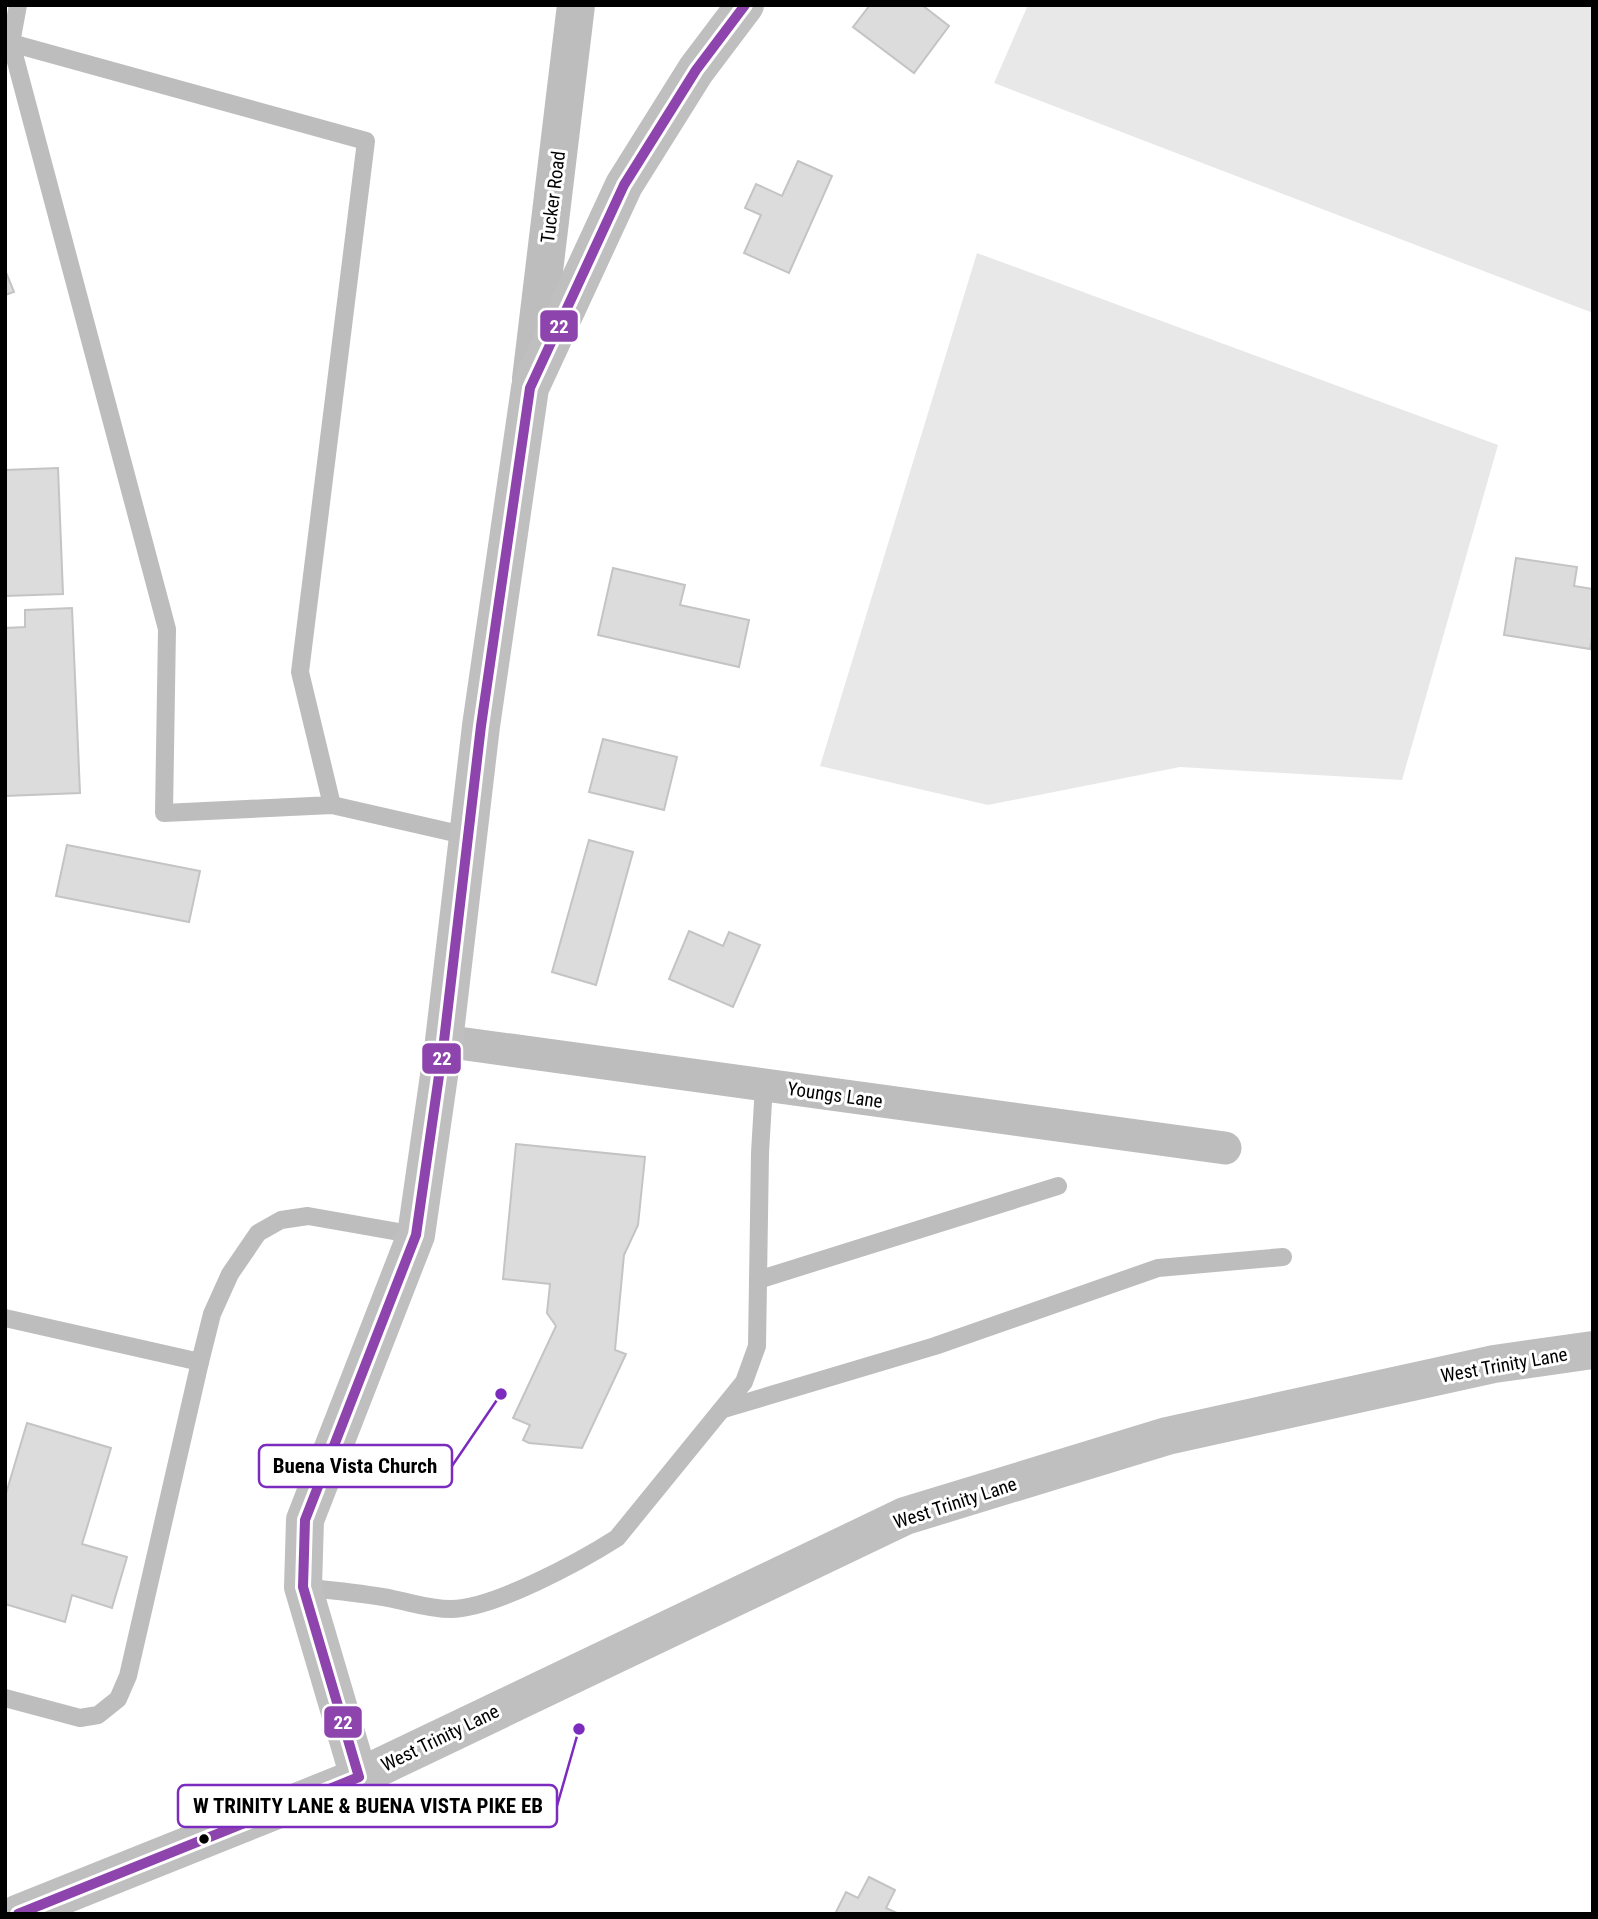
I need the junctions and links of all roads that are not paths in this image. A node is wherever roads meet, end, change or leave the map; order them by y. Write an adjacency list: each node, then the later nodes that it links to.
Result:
1 (18, 5): 4 (lane)
2 (576, 5): 5 (street, Tucker Road)
3 (745, 5): 5 (main road)
4 (11, 43): 6 (lane); 6 (lane)
5 (530, 388): 7 (main road)
6 (332, 804): 7 (lane)
7 (468, 836): 8 (main road)
8 (444, 1041): 9 (street, Youngs Lane); 12 (main road)
9 (764, 1085): 10 (street, Youngs Lane); 14 (lane)
10 (1225, 1148)
11 (1058, 1186): 14 (lane)
12 (416, 1235): 17 (lane); 19 (main road)
13 (1283, 1257): 18 (lane)
14 (758, 1280): 18 (lane)
15 (5, 1318): 17 (lane)
16 (1593, 1350): 21 (main road, West Trinity Lane)
17 (200, 1362): 20 (lane)
18 (724, 1409): 19 (lane)
19 (303, 1587): 21 (main road)
20 (5, 1698)
21 (359, 1777): 22 (main road, West Trinity Lane)
22 (17, 1914)

